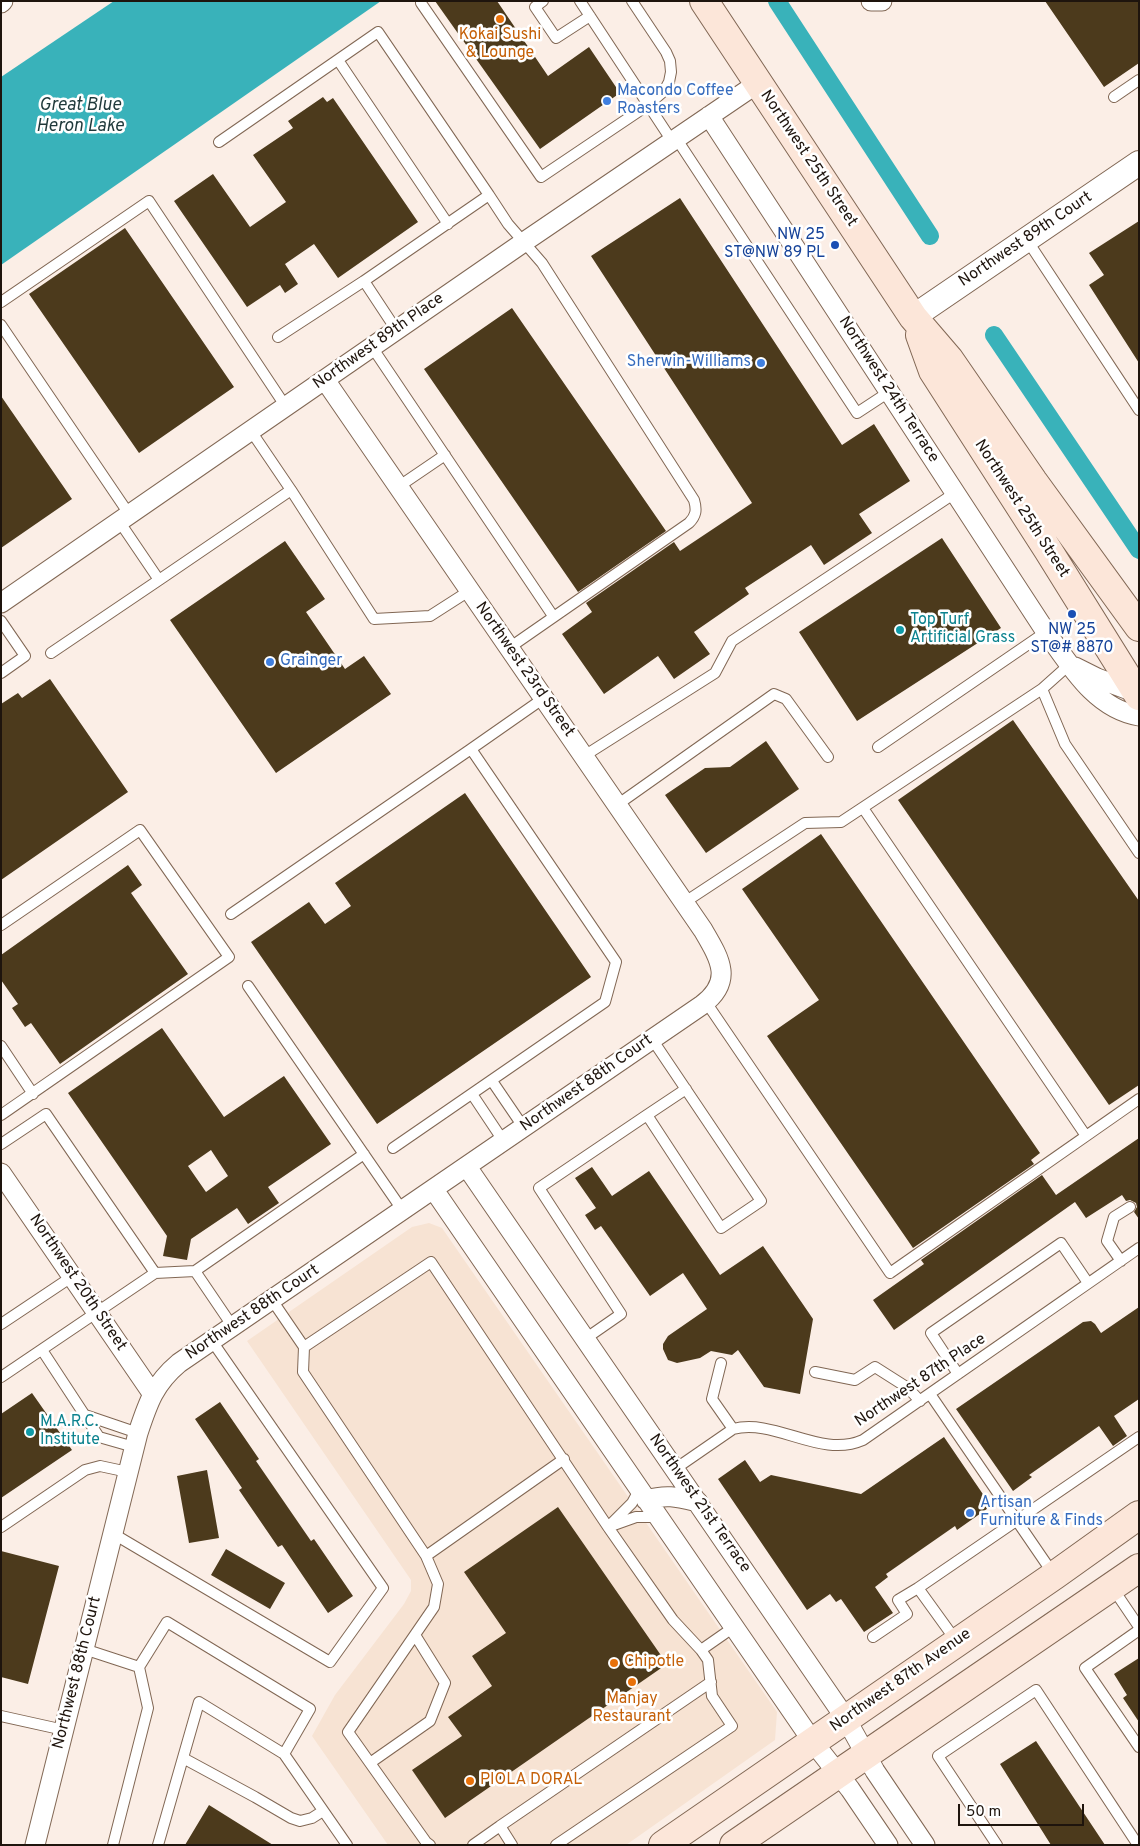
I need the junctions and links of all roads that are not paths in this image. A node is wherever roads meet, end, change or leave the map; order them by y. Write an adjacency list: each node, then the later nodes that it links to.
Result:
1 (543, 1): 8 (lane)
2 (580, 1): 8 (lane)
3 (632, 1): 13 (lane)
4 (704, 1): 11 (main road, Northwest 25th Street)
5 (871, 1): 6 (street)
6 (882, 1)
7 (421, 3): 13 (lane)
8 (590, 16): 13 (lane)
9 (338, 60): 16 (lane); 18 (lane); 19 (lane)
10 (1139, 80): 12 (lane)
11 (758, 83): 14 (street, Northwest 89th Place); 24 (main road, Northwest 25th Street)
12 (1114, 96)
13 (648, 105): 15 (lane)
14 (708, 116): 15 (street, Northwest 89th Place); 30 (street, Northwest 24th Terrace)
15 (674, 140): 21 (street, Northwest 89th Place); 30 (lane)
16 (219, 142)
17 (1139, 163): 20 (street, Northwest 89th Court)
18 (489, 195): 19 (lane); 21 (lane)
19 (448, 224): 22 (lane)
20 (1027, 240): 24 (street, Northwest 89th Court); 32 (lane)
21 (524, 242): 26 (street, Northwest 89th Place); 42 (lane)
22 (364, 281): 26 (lane); 27 (lane)
23 (1, 302): 31 (lane)
24 (913, 317): 44 (main road, Northwest 25th Street); 52 (main road, Northwest 25th Street)
25 (1, 325): 38 (lane)
26 (397, 331): 28 (street, Northwest 89th Place)
27 (278, 337)
28 (372, 347): 29 (street, Northwest 89th Place); 34 (lane)
29 (325, 380): 31 (street, Northwest 89th Place); 35 (street, Northwest 23rd Street)
30 (889, 392): 37 (street, Northwest 24th Terrace)
31 (286, 407): 33 (street, Northwest 89th Place)
32 (1139, 410)
33 (251, 431): 36 (lane); 38 (street, Northwest 89th Place)
34 (445, 455): 35 (lane); 42 (lane)
35 (398, 487): 40 (street, Northwest 23rd Street)
36 (291, 490): 39 (lane); 40 (lane)
37 (955, 493): 45 (street, Northwest 24th Terrace); 55 (lane)
38 (124, 517): 39 (lane); 41 (street, Northwest 89th Place)
39 (160, 580): 47 (lane)
40 (469, 591): 46 (street, Northwest 23rd Street)
41 (1, 603)
42 (553, 616): 46 (lane)
43 (1, 621): 49 (lane)
44 (1139, 627)
45 (1046, 632): 48 (street, Northwest 24th Terrace); 53 (lane)
46 (509, 648): 51 (street, Northwest 23rd Street)
47 (51, 652)
48 (1070, 664): 50 (lane); 52 (street, Northwest 24th Terrace)
49 (1, 673)
50 (1042, 688): 58 (lane); 59 (lane)
51 (544, 698): 54 (lane); 55 (street, Northwest 23rd Street)
52 (1138, 700)
53 (878, 747)
54 (470, 749): 61 (lane); 68 (lane)
55 (584, 756): 57 (street, Northwest 23rd Street)
56 (828, 757): 57 (lane)
57 (617, 805): 60 (street, Northwest 23rd Street)
58 (863, 808): 60 (lane); 76 (lane)
59 (1139, 853)
60 (685, 902): 63 (street, Northwest 23rd Street)
61 (231, 914)
62 (1, 925): 70 (lane)
63 (720, 961): 65 (street, Northwest 88th Court)
64 (248, 986): 80 (lane)
65 (706, 1002): 66 (street, Northwest 88th Court); 76 (lane)
66 (652, 1039): 69 (lane); 75 (street, Northwest 88th Court)
67 (1, 1046): 70 (lane)
68 (492, 1081): 71 (lane); 75 (lane)
69 (686, 1089): 74 (lane); 74 (lane)
70 (33, 1094): 73 (lane)
71 (472, 1094): 77 (lane); 79 (lane)
72 (1139, 1099): 76 (lane)
73 (1, 1115)
74 (647, 1115): 96 (lane)
75 (524, 1128): 77 (street, Northwest 88th Court)
76 (1086, 1136)
77 (504, 1142): 81 (street, Northwest 88th Court)
78 (1, 1144): 89 (lane)
79 (393, 1148)
80 (364, 1154): 85 (lane); 88 (lane)
81 (467, 1167): 83 (street, Northwest 88th Court); 96 (street, Northwest 21st Terrace)
82 (1, 1173): 90 (street, Northwest 20th Street)
83 (434, 1190): 85 (street, Northwest 88th Court); 114 (street)
84 (1130, 1207): 87 (lane)
85 (403, 1211): 92 (street, Northwest 88th Court)
86 (1139, 1248): 87 (lane, Northwest 87th Place)
87 (1122, 1261): 91 (lane, Northwest 87th Place)
88 (195, 1271): 89 (lane); 95 (lane)
89 (156, 1273): 93 (lane)
90 (72, 1276): 93 (street, Northwest 20th Street); 94 (lane)
91 (1088, 1283): 102 (lane, Northwest 87th Place); 102 (lane)
92 (272, 1300): 95 (street, Northwest 88th Court); 98 (lane)
93 (97, 1313): 99 (lane); 104 (street, Northwest 20th Street)
94 (1, 1324)
95 (233, 1327): 97 (street, Northwest 88th Court)
96 (585, 1339): 112 (street, Northwest 21st Terrace)
97 (212, 1341): 104 (street, Northwest 88th Court); 121 (lane)
98 (304, 1348): 111 (lane); 122 (lane)
99 (42, 1350): 103 (lane); 107 (lane)
100 (721, 1363): 108 (lane)
101 (815, 1372): 106 (lane)
102 (958, 1374): 105 (lane, Northwest 87th Place)
103 (1, 1377)
104 (152, 1393): 110 (street, Northwest 88th Court)
105 (930, 1394): 106 (lane, Northwest 87th Place); 117 (lane)
106 (920, 1401): 108 (lane, Northwest 87th Place)
107 (85, 1415): 110 (lane); 110 (lane)
108 (733, 1429): 112 (lane, Northwest 87th Place)
109 (1139, 1437): 117 (lane)
110 (136, 1440): 113 (street, Northwest 88th Court)
111 (564, 1459): 119 (lane); 122 (lane)
112 (674, 1469): 115 (street, Northwest 21st Terrace)
113 (128, 1472): 120 (lane); 121 (street, Northwest 88th Court)
114 (642, 1494): 115 (street); 116 (street); 119 (lane)
115 (698, 1502): 137 (street, Northwest 21st Terrace)
116 (658, 1518): 119 (lane); 127 (street)
117 (1017, 1520): 124 (lane); 126 (lane)
118 (1129, 1522): 124 (main road, Northwest 87th Avenue); 125 (main road)
119 (608, 1526): 133 (lane)
120 (1, 1527)
121 (112, 1533): 132 (street, Northwest 88th Court)
122 (426, 1556): 129 (lane)
123 (1139, 1568): 125 (main road)
124 (1055, 1575): 131 (main road, Northwest 87th Avenue)
125 (1112, 1586): 128 (lane); 142 (main road)
126 (918, 1588): 130 (lane); 131 (lane)
127 (734, 1627): 133 (lane); 139 (street)
128 (1139, 1628): 140 (lane)
129 (415, 1635): 144 (lane); 144 (lane)
130 (873, 1636)
131 (957, 1642): 137 (main road, Northwest 87th Avenue)
132 (84, 1649): 134 (lane); 138 (street, Northwest 88th Court)
133 (700, 1650): 135 (lane)
134 (140, 1667): 141 (lane); 149 (lane)
135 (711, 1682): 147 (lane); 155 (lane)
136 (1, 1716): 138 (lane)
137 (846, 1719): 139 (main road, Northwest 87th Avenue); 142 (street, Northwest 21st Terrace)
138 (64, 1730): 148 (street, Northwest 88th Court)
139 (813, 1742): 145 (street); 156 (main road, Northwest 87th Avenue)
140 (1139, 1748)
141 (284, 1754): 143 (lane); 146 (lane)
142 (866, 1754): 145 (main road); 159 (street, Northwest 21st Terrace)
143 (183, 1758): 146 (lane); 150 (lane)
144 (370, 1763): 152 (lane)
145 (837, 1774): 157 (main road); 158 (street)
146 (323, 1811): 151 (lane)
147 (500, 1826): 153 (lane); 154 (lane)
148 (35, 1845)
149 (113, 1845)
150 (158, 1845)
151 (347, 1845)
152 (430, 1845)
153 (473, 1845)
154 (512, 1845)
155 (556, 1845)
156 (663, 1845)
157 (734, 1845)
158 (888, 1845)
159 (925, 1845)
160 (997, 1845): 161 (lane)
161 (1138, 1845)

